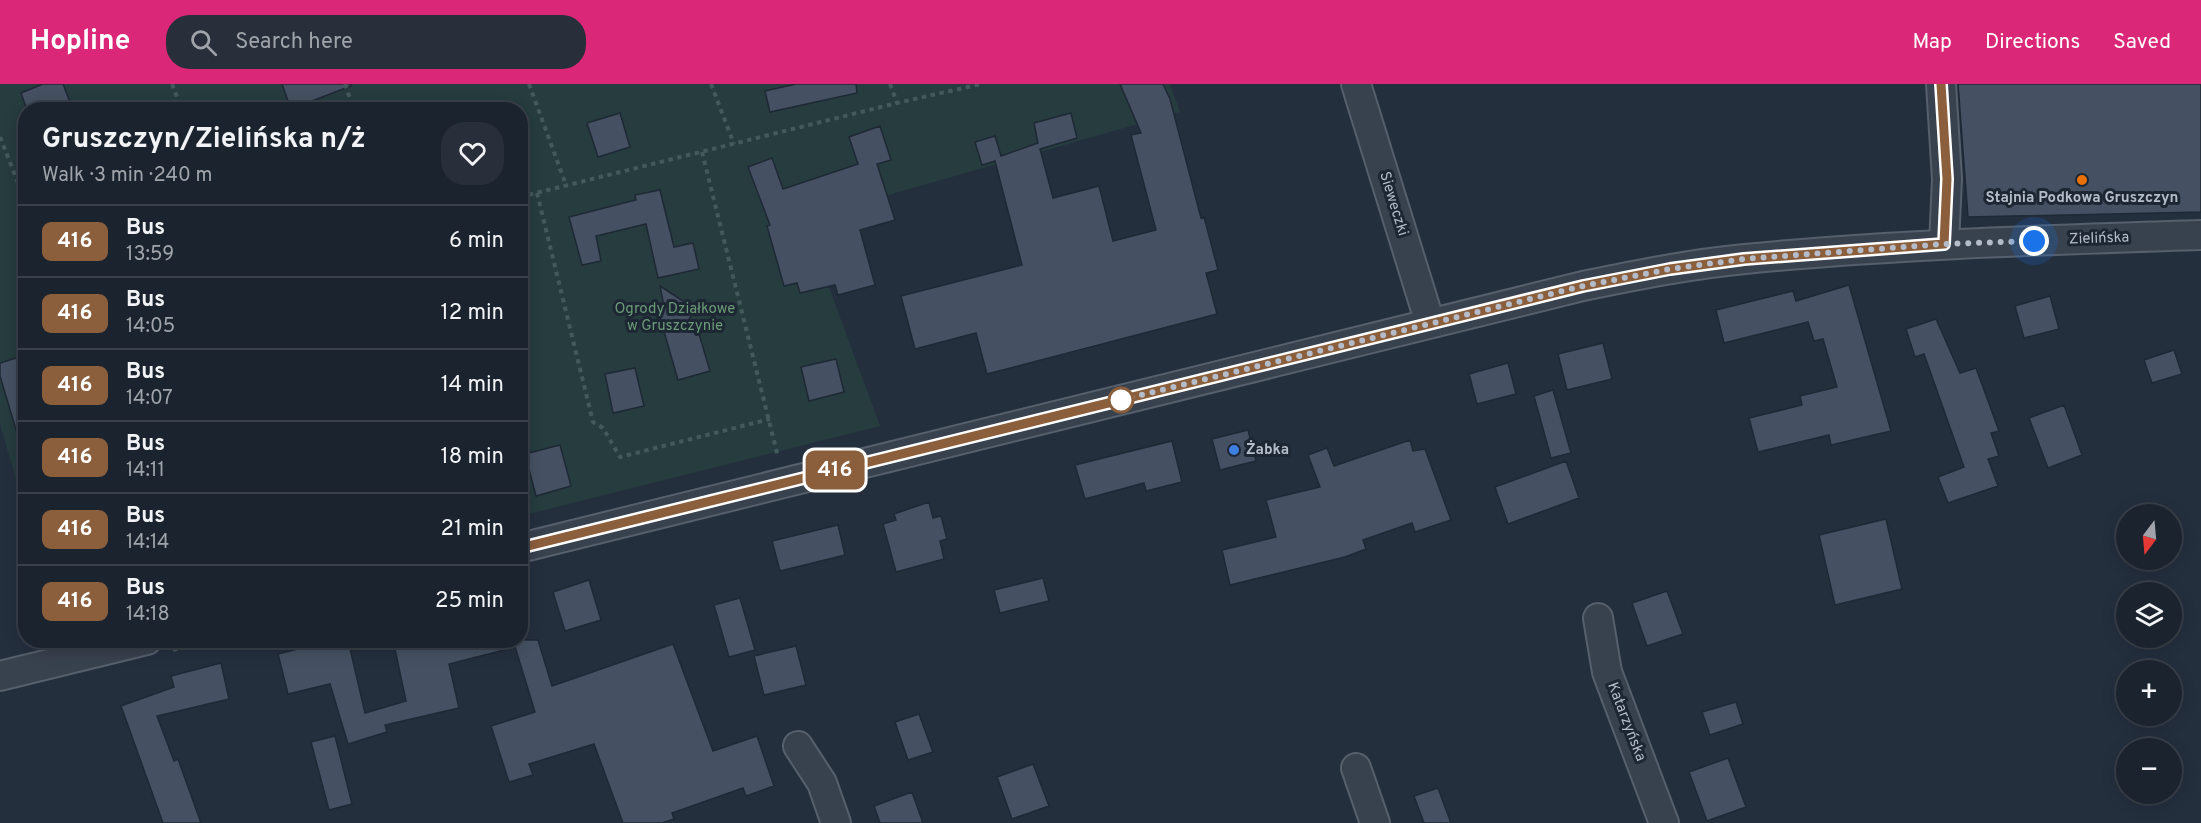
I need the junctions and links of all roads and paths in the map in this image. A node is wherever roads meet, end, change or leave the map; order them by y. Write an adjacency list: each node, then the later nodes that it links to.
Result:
1 (172, 84): 9 (path)
2 (345, 84): 10 (path)
3 (529, 84): 16 (path)
4 (711, 84): 13 (path)
5 (890, 84): 11 (path)
6 (981, 84): 11 (path)
7 (1356, 84): 21 (street, Sieweczki)
8 (1941, 84): 20 (street)
9 (179, 102)
10 (351, 102)
11 (897, 103): 13 (path)
12 (0, 137): 15 (path)
13 (734, 144): 14 (path)
14 (702, 152): 16 (path); 22 (path)
15 (18, 183)
16 (566, 185): 17 (path)
17 (537, 193): 18 (path); 22 (path)
18 (528, 195)
19 (2201, 236): 20 (street, Zielińska)
20 (1944, 244): 21 (street, Zielińska)
21 (1430, 323): 23 (street, Zielińska)
22 (770, 419): 23 (path)
23 (783, 483): 24 (street, Zielińska)
24 (528, 546)
25 (1598, 618): 32 (street, Katarzyńska)
26 (114, 648): 27 (street)
27 (0, 676)
28 (798, 746): 30 (street)
29 (1356, 768): 31 (street)
30 (836, 823)
31 (1375, 823)
32 (1664, 823)

